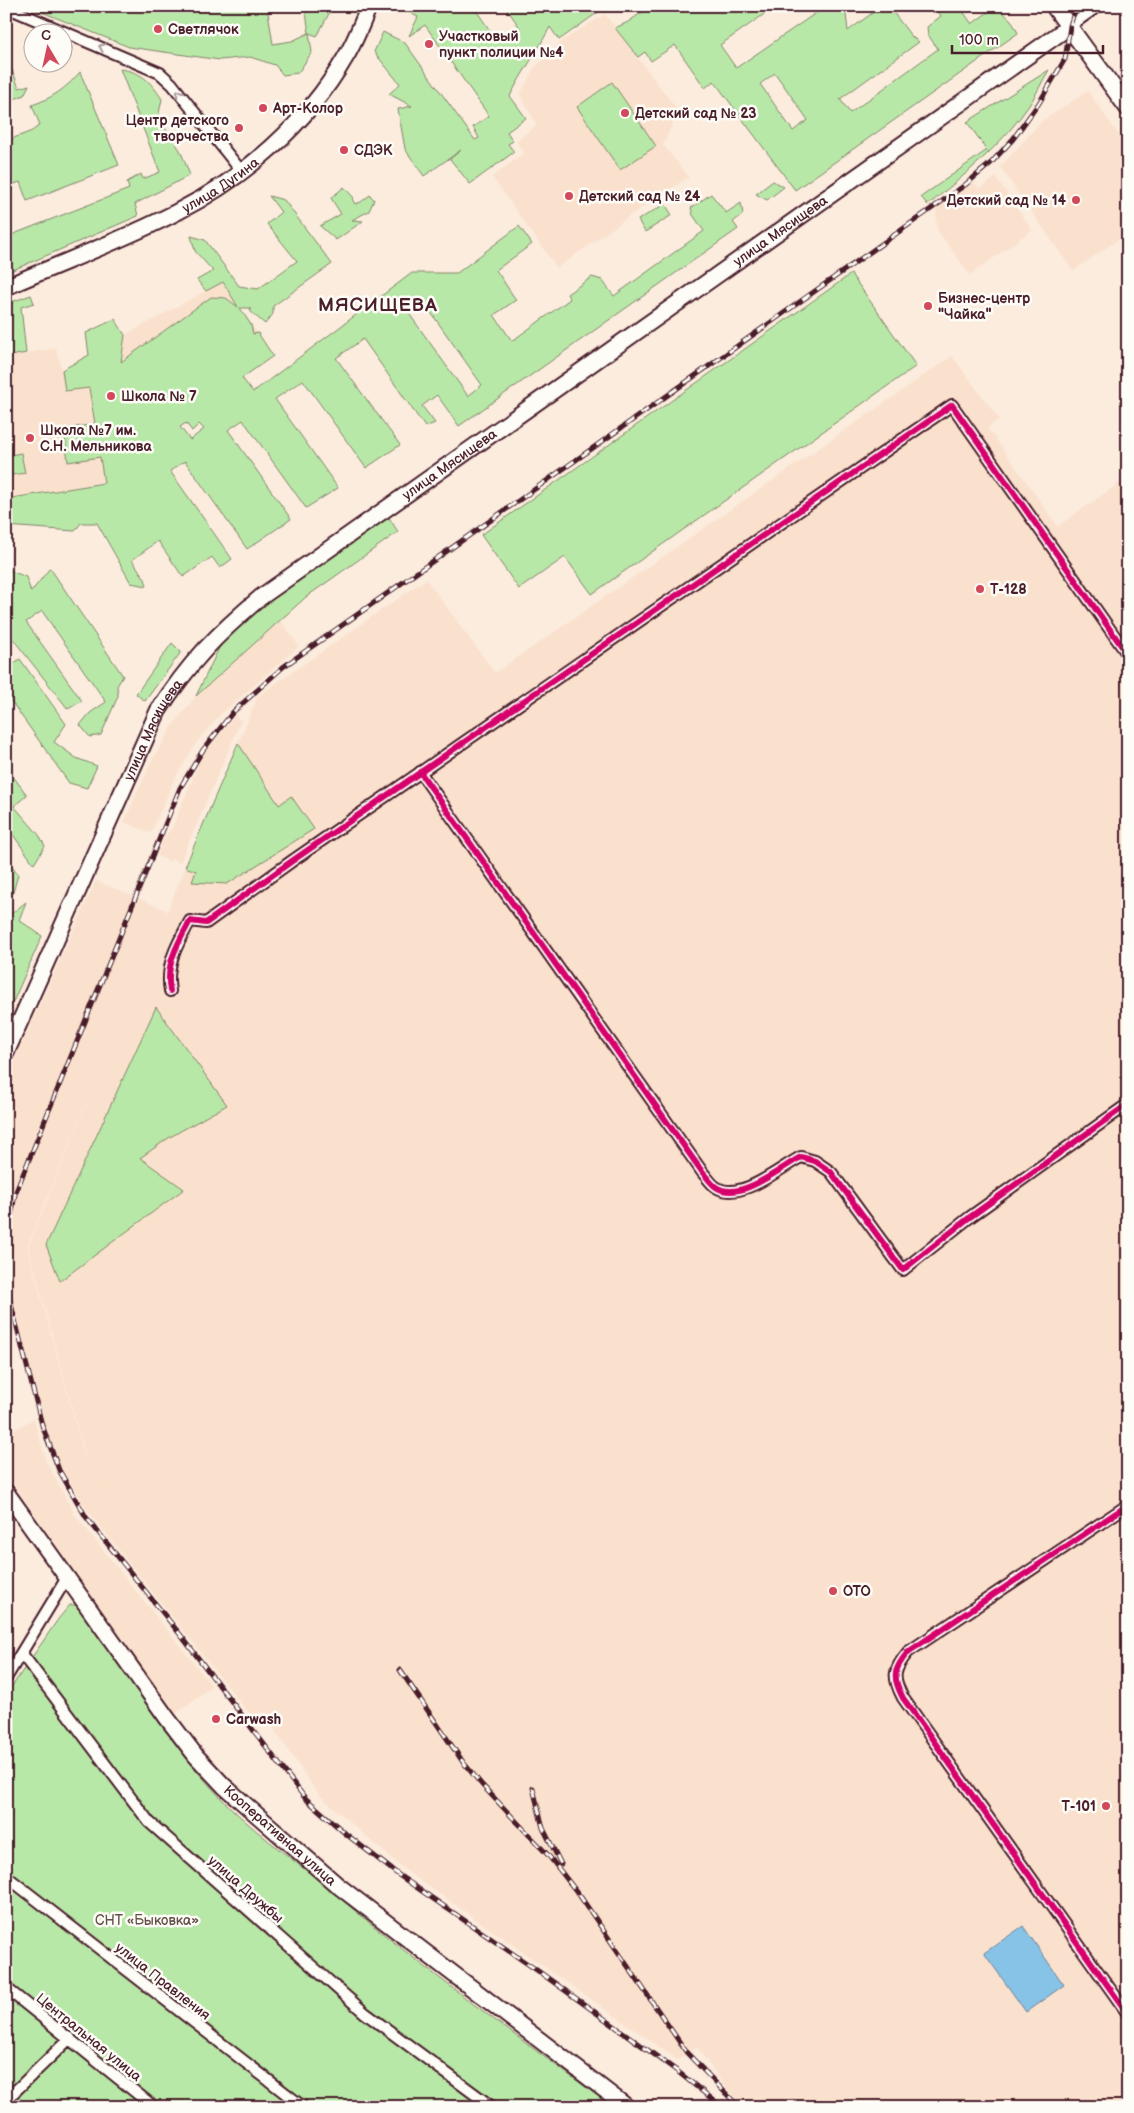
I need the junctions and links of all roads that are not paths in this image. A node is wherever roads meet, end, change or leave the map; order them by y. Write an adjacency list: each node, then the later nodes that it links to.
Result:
1 (370, 6): 7 (main road, улица Дугина)
2 (1054, 6): 5 (main road)
3 (1098, 6): 5 (street)
4 (6, 7): 7 (street, one-way to 4)
5 (1070, 26): 6 (main road); 12 (main road, улица Мясищева)
6 (1128, 108)
7 (242, 172): 8 (main road, улица Дугина)
8 (6, 288)
9 (1128, 655): 10 (street)
10 (420, 772): 11 (street); 13 (street)
11 (170, 991)
12 (7, 1047)
13 (1128, 1104)
14 (6, 1492): 16 (main road, Кооперативная улица)
15 (1128, 1505): 21 (street)
16 (68, 1576): 17 (street); 27 (main road, Кооперативная улица)
17 (22, 1654): 18 (street); 26 (street, улица Дружбы)
18 (6, 1678)
19 (6, 1876): 25 (street, улица Правления)
20 (6, 1988): 22 (street, Центральная улица)
21 (1128, 2014)
22 (70, 2038): 23 (street); 24 (street, Центральная улица)
23 (6, 2100)
24 (154, 2107)
25 (303, 2107)
26 (492, 2107)
27 (627, 2107)

